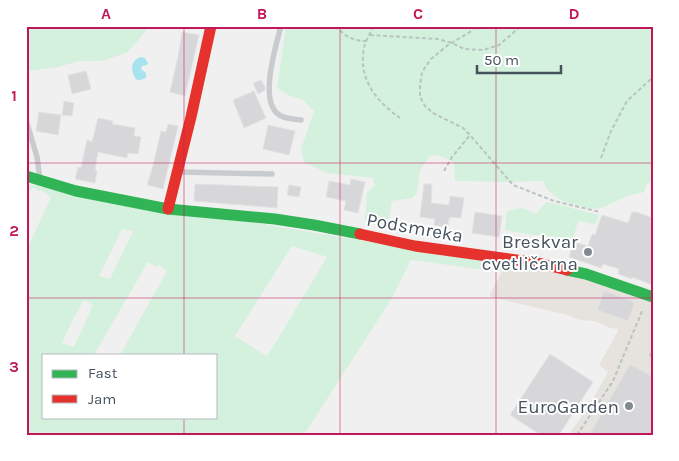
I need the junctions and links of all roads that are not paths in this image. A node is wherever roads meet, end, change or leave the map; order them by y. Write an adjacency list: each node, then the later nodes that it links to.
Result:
1 (211, 26): 5 (street)
2 (281, 26): 4 (lane)
3 (26, 120): 8 (lane)
4 (301, 120)
5 (177, 172): 6 (lane); 9 (street)
6 (272, 174)
7 (26, 176): 8 (street, Podsmreka)
8 (40, 181): 9 (street, Podsmreka)
9 (168, 209): 10 (street, Podsmreka)
10 (651, 296)

